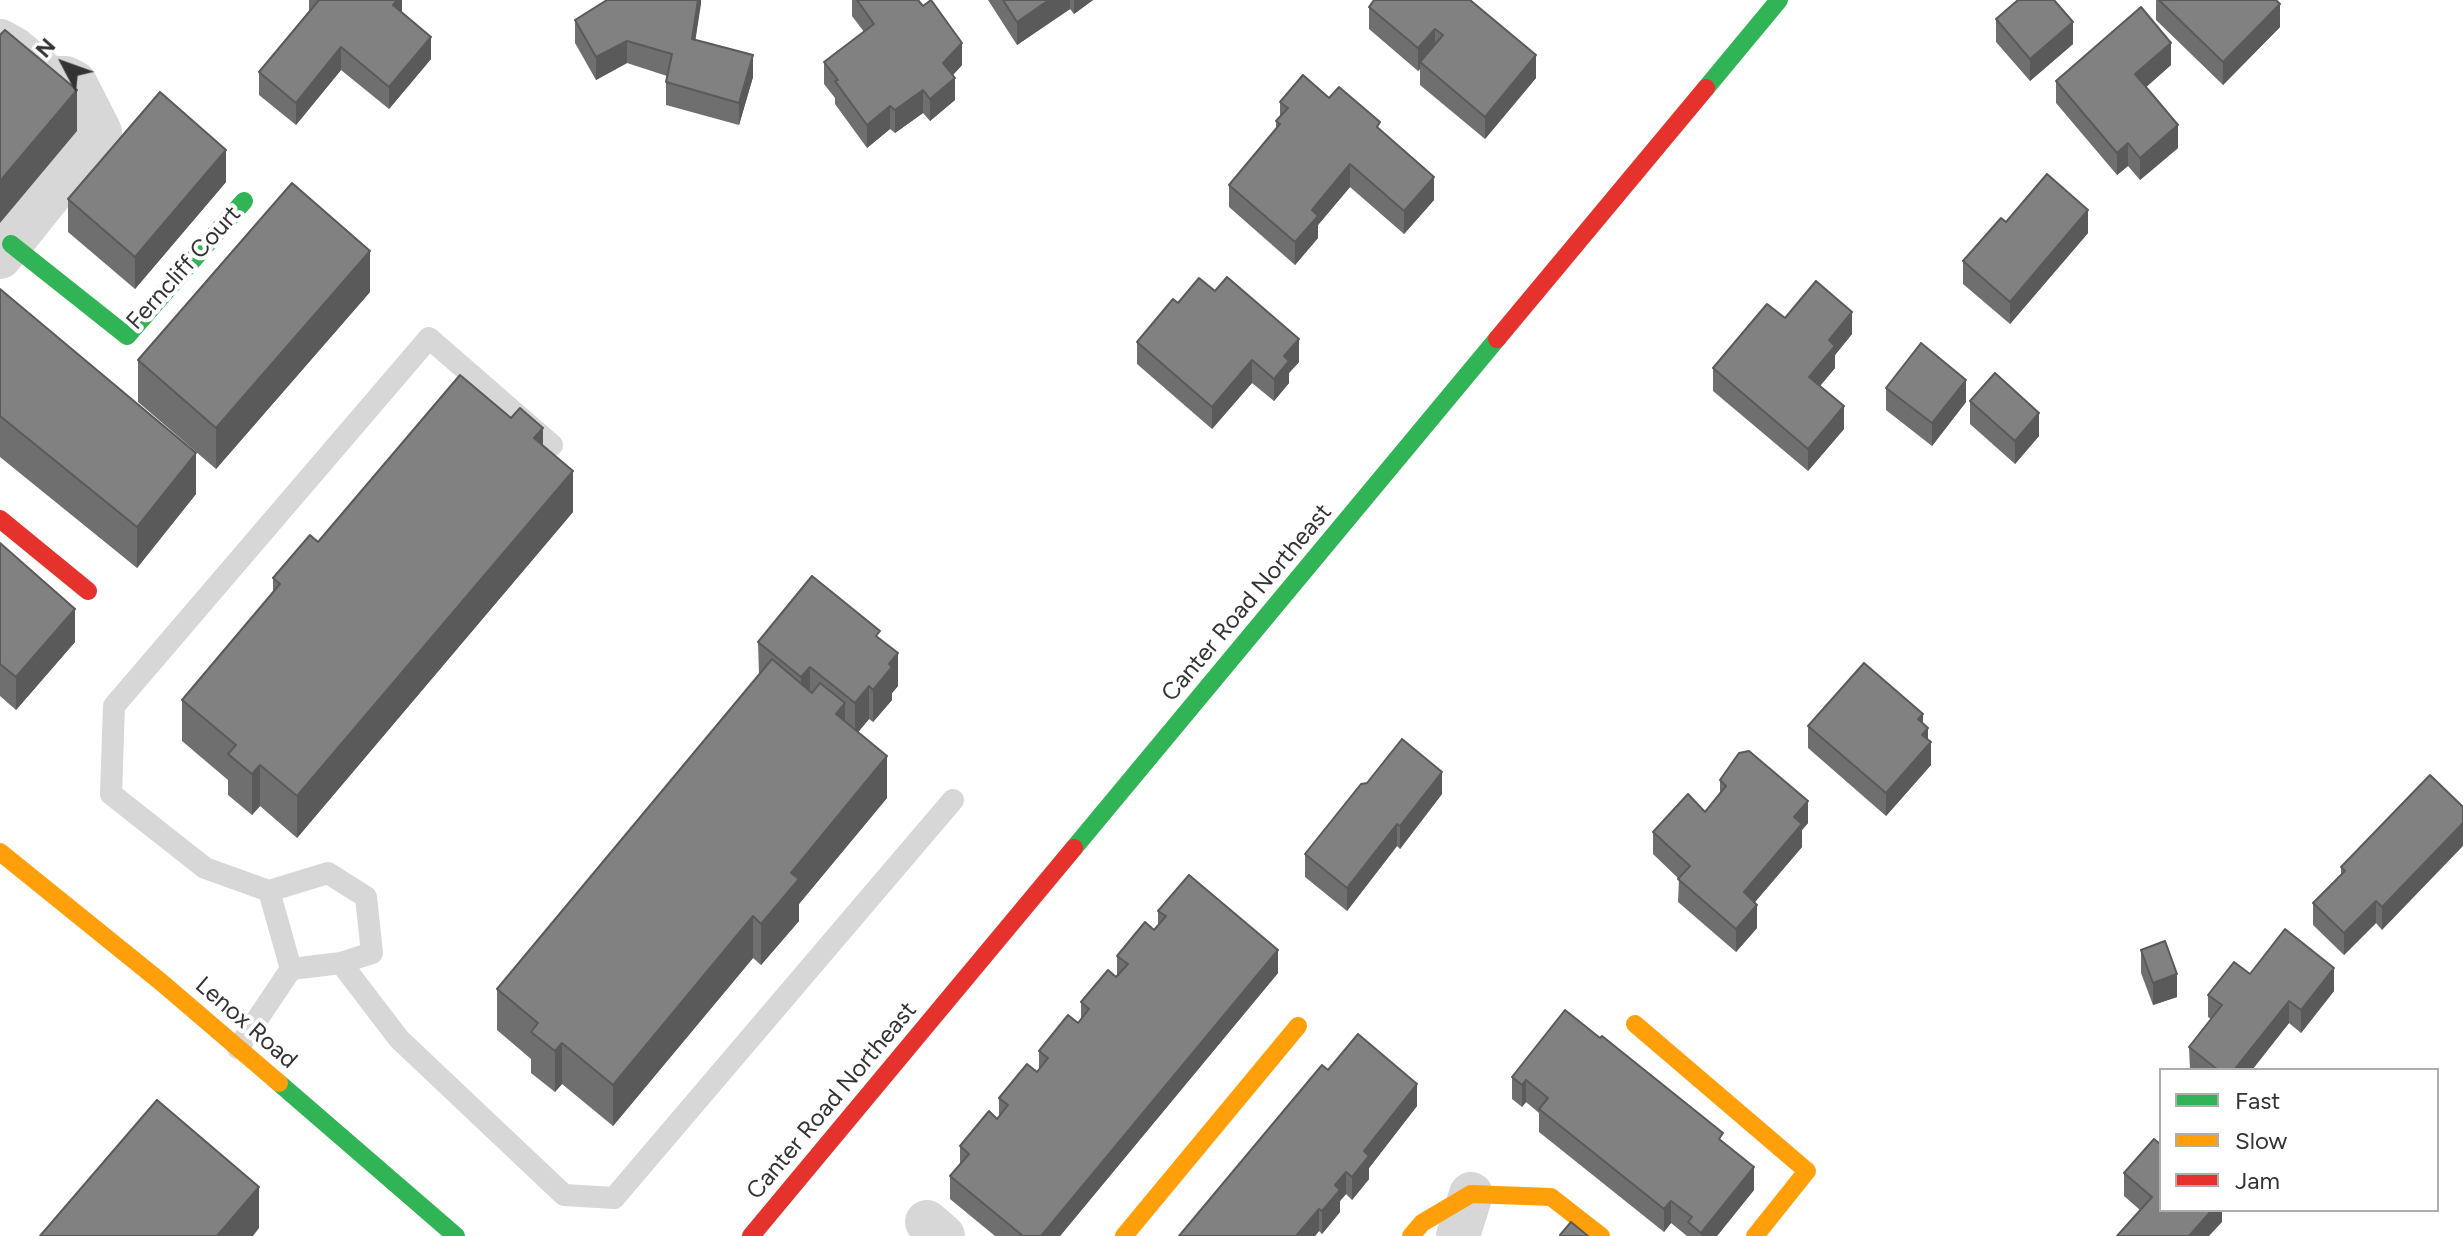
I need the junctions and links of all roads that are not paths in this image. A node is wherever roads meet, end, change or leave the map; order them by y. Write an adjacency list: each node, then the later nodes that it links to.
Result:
1 (1779, 0): 20 (street, Canter Road Northeast)
2 (0, 20): 4 (street, Ferncliff Court)
3 (0, 41): 4 (street)
4 (66, 78): 6 (street, Ferncliff Court)
5 (244, 201): 6 (street, Ferncliff Court)
6 (5, 251)
7 (552, 445): 12 (lane)
8 (0, 519): 9 (street)
9 (88, 591)
10 (953, 800): 13 (lane)
11 (0, 852): 17 (street, Lenox Road)
12 (269, 891): 13 (lane); 14 (lane)
13 (341, 963): 14 (lane)
14 (291, 969): 17 (lane)
15 (1635, 1024): 25 (street)
16 (1298, 1026): 21 (street)
17 (238, 1048): 19 (street, Lenox Road)
18 (1471, 1194): 22 (street); 23 (street); 24 (street)
19 (456, 1236)
20 (751, 1236)
21 (1124, 1236)
22 (1411, 1236)
23 (1458, 1236)
24 (1601, 1236)
25 (1755, 1236)

